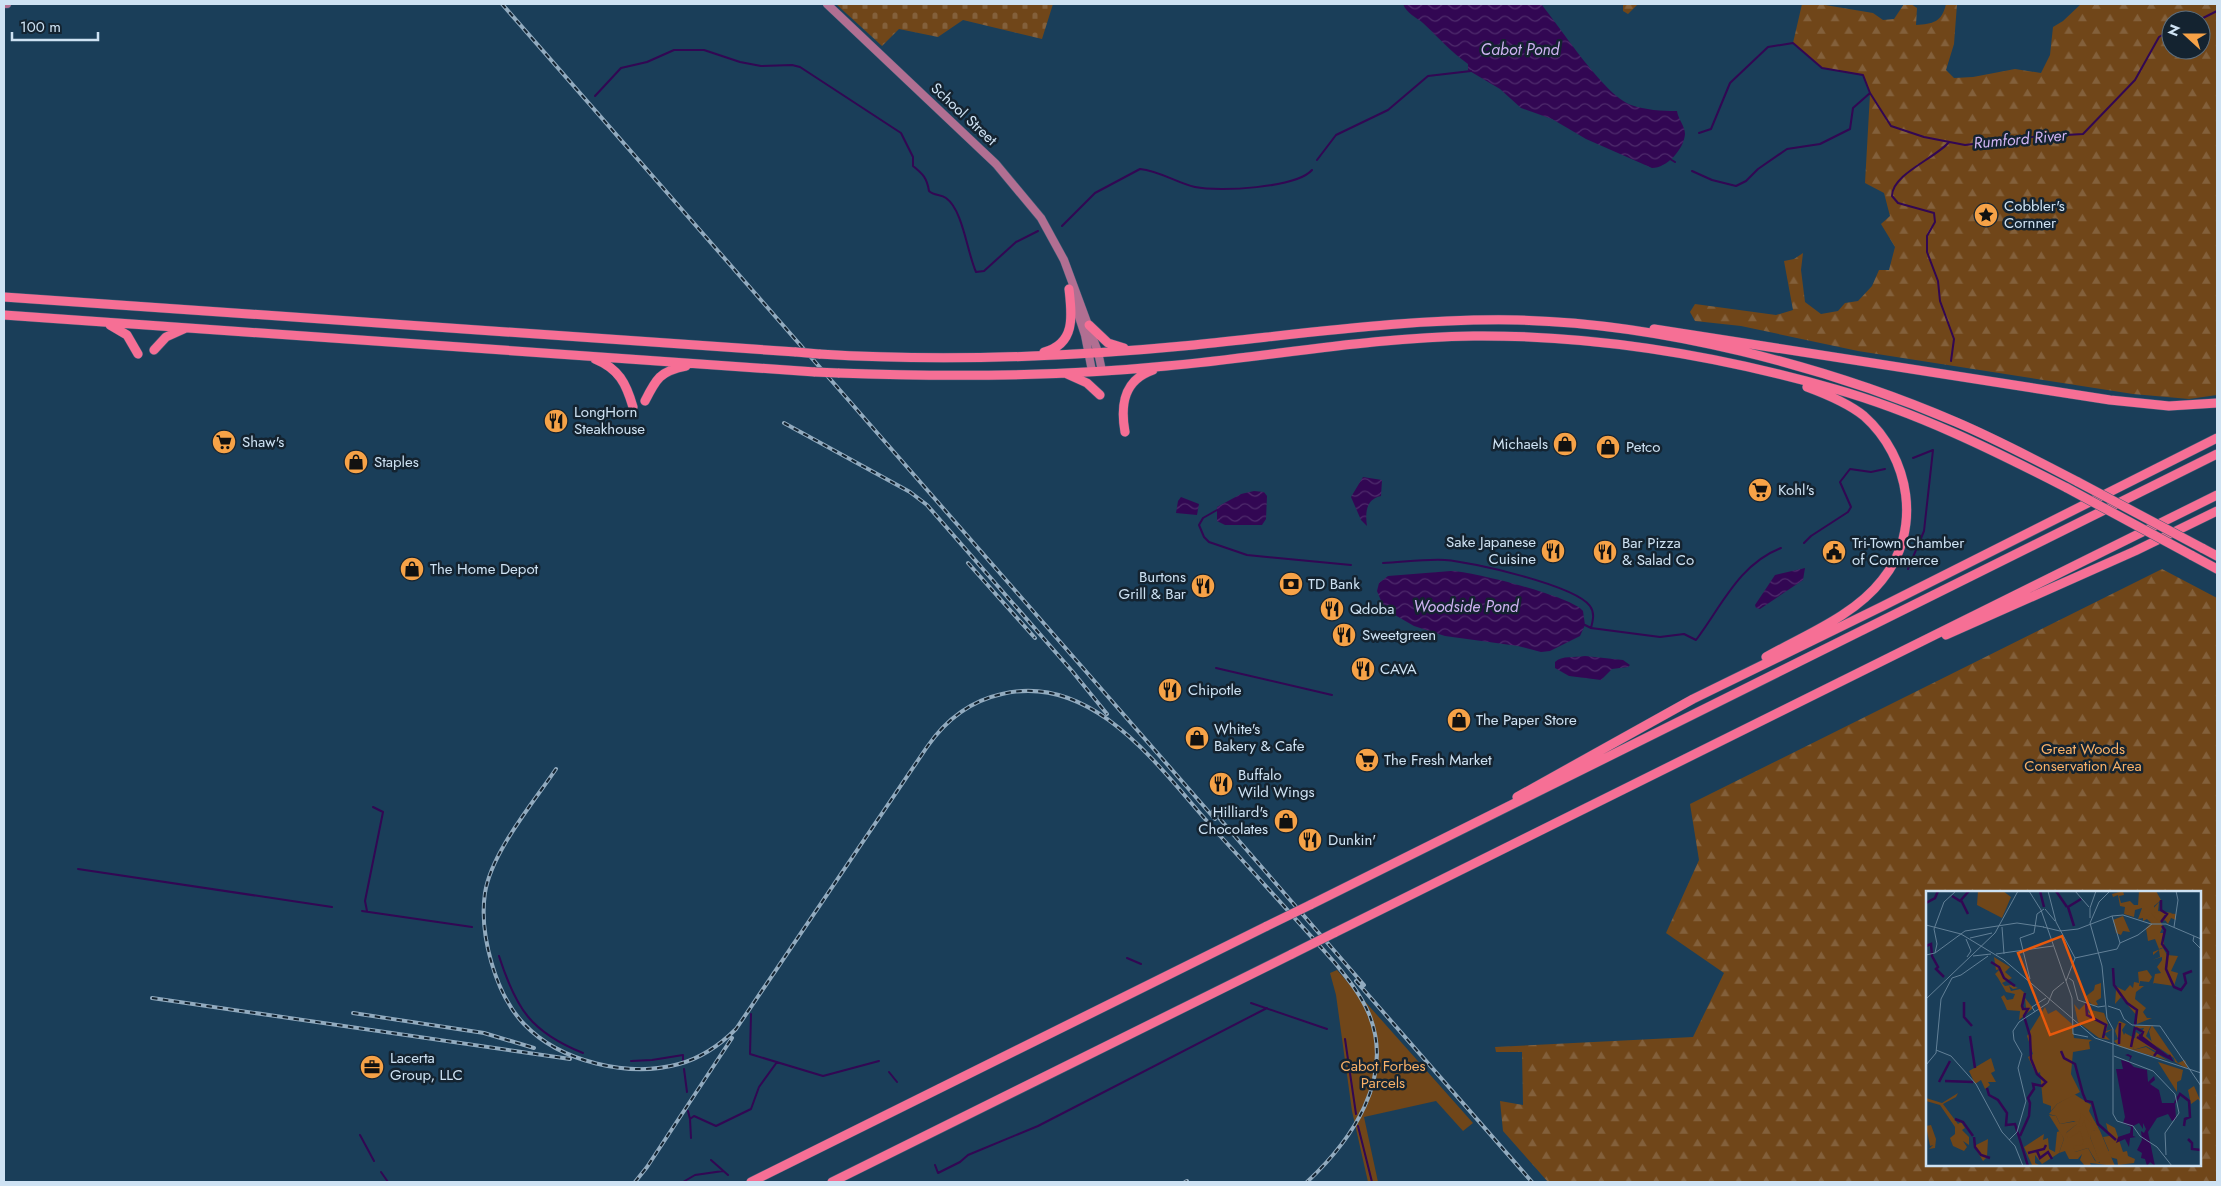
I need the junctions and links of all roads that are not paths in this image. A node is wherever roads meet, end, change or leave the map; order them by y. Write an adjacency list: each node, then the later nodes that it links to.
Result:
1 (827, 4): 2 (main road, School Street)
2 (1064, 260): 3 (main road, School Street); 7 (main road, School Street)
3 (1069, 289): 12 (main road, School Street); 15 (highway)
4 (4, 297): 15 (highway, bridge)
5 (4, 315): 6 (highway)
6 (100, 322): 8 (highway); 13 (highway)
7 (1089, 325): 11 (highway); 12 (main road, School Street)
8 (187, 328): 10 (highway); 14 (highway)
9 (1619, 328): 11 (highway); 23 (highway); 30 (highway, bridge)
10 (154, 350)
11 (1137, 350): 12 (highway)
12 (1094, 352): 15 (highway); 18 (main road, School Street)
13 (138, 354)
14 (588, 356): 16 (highway); 24 (highway)
15 (1019, 357)
16 (695, 365): 20 (highway, bridge); 22 (highway)
17 (1166, 366): 18 (highway); 19 (highway); 25 (highway)
18 (1097, 371): 20 (highway)
19 (1769, 372): 31 (highway, bridge); 33 (highway)
20 (1062, 373): 21 (highway)
21 (1100, 396)
22 (645, 401)
23 (2217, 403)
24 (633, 407)
25 (1125, 432)
26 (2217, 438): 33 (highway)
27 (2217, 454): 34 (highway)
28 (2217, 495): 32 (highway)
29 (2217, 511): 32 (highway)
30 (2217, 556)
31 (2217, 568)
32 (1888, 659): 36 (highway, bridge)
33 (1693, 699): 34 (highway)
34 (1474, 824): 35 (highway, bridge)
35 (751, 1182)
36 (832, 1182)

